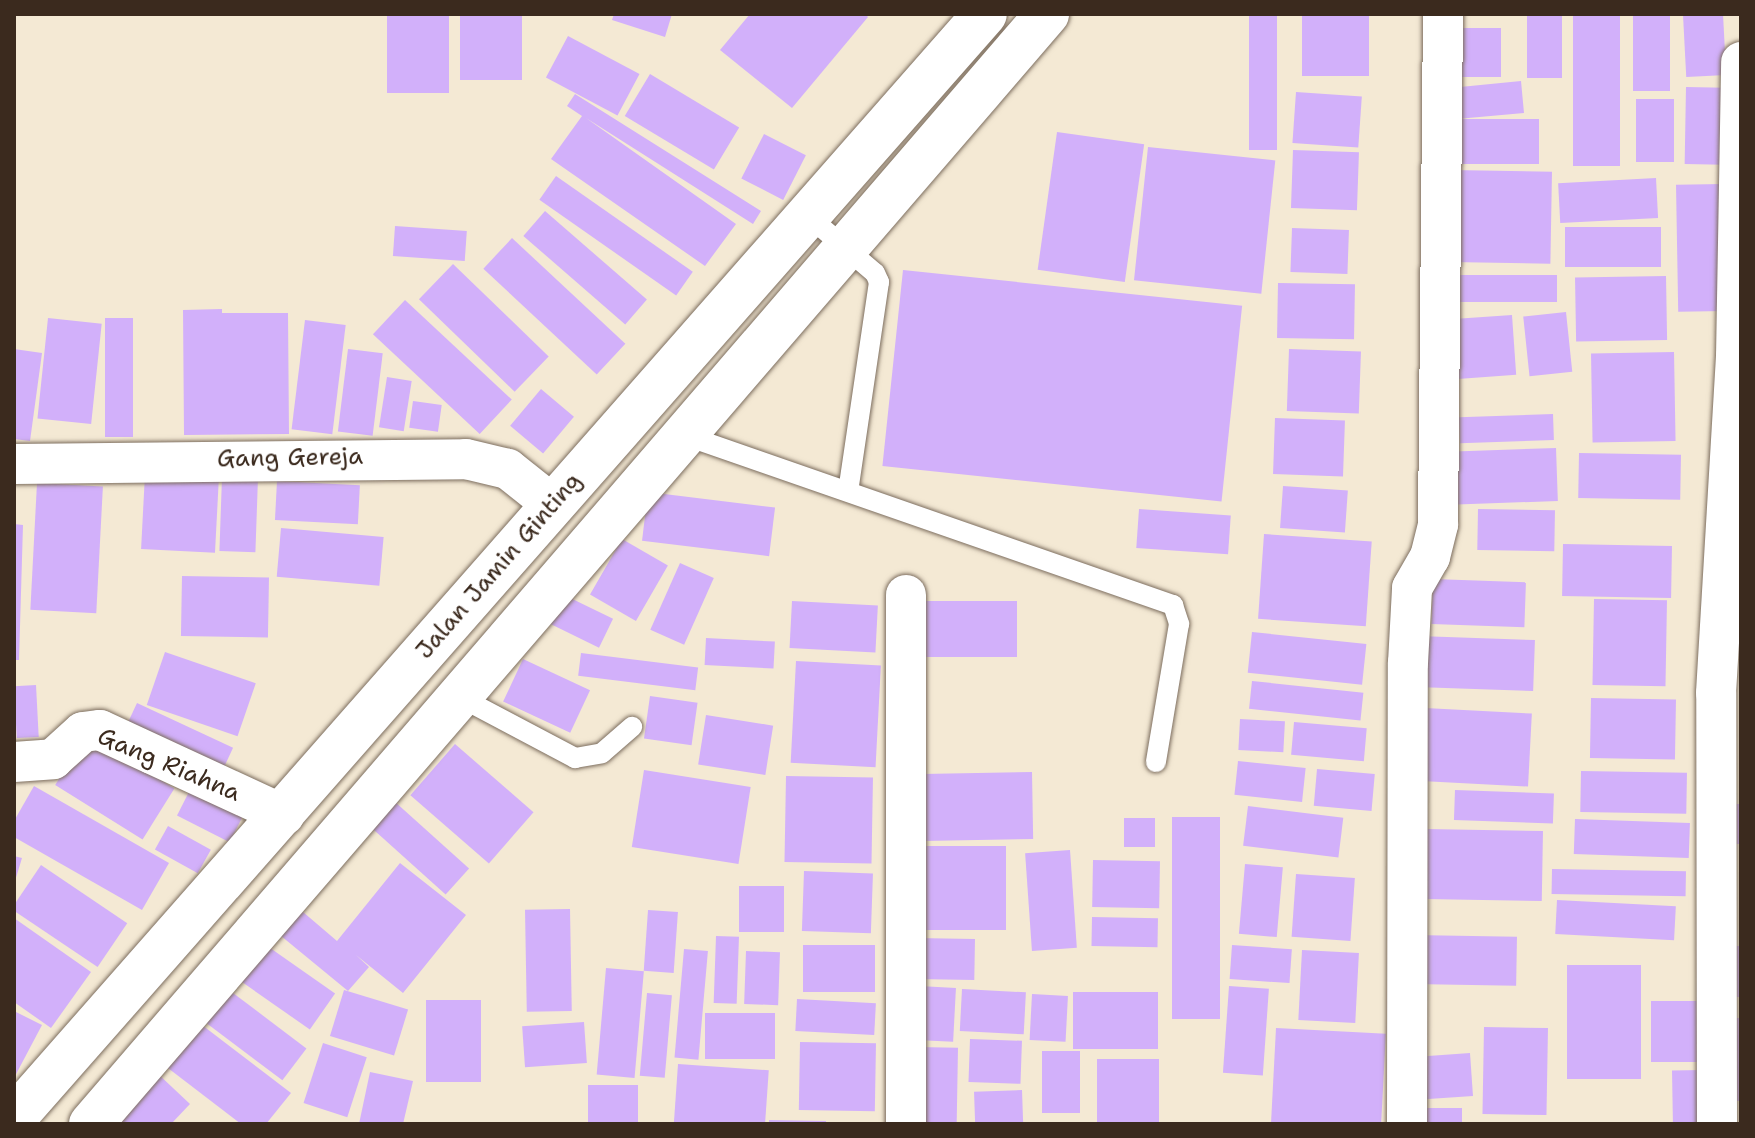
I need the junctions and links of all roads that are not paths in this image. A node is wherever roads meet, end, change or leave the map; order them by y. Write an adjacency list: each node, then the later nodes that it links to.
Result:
1 (985, 14): 5 (main road, Jalan Jamin Ginting)
2 (1047, 14): 6 (main road)
3 (1443, 14): 20 (street)
4 (1741, 62): 21 (street)
5 (807, 215): 6 (lane); 10 (main road, Jalan Jamin Ginting)
6 (844, 247): 7 (main road); 9 (lane)
7 (684, 435): 9 (lane); 12 (main road)
8 (14, 464): 10 (street, Gang Gereja)
9 (848, 491): 15 (lane)
10 (552, 504): 16 (main road, Jalan Jamin Ginting)
11 (906, 595): 19 (street)
12 (456, 695): 13 (lane); 18 (main road)
13 (632, 727)
14 (14, 762): 16 (street, Gang Riahna)
15 (1156, 762)
16 (284, 815): 17 (main road, Jalan Jamin Ginting)
17 (14, 1118)
18 (91, 1124)
19 (906, 1124)
20 (1407, 1124)
21 (1717, 1124)

